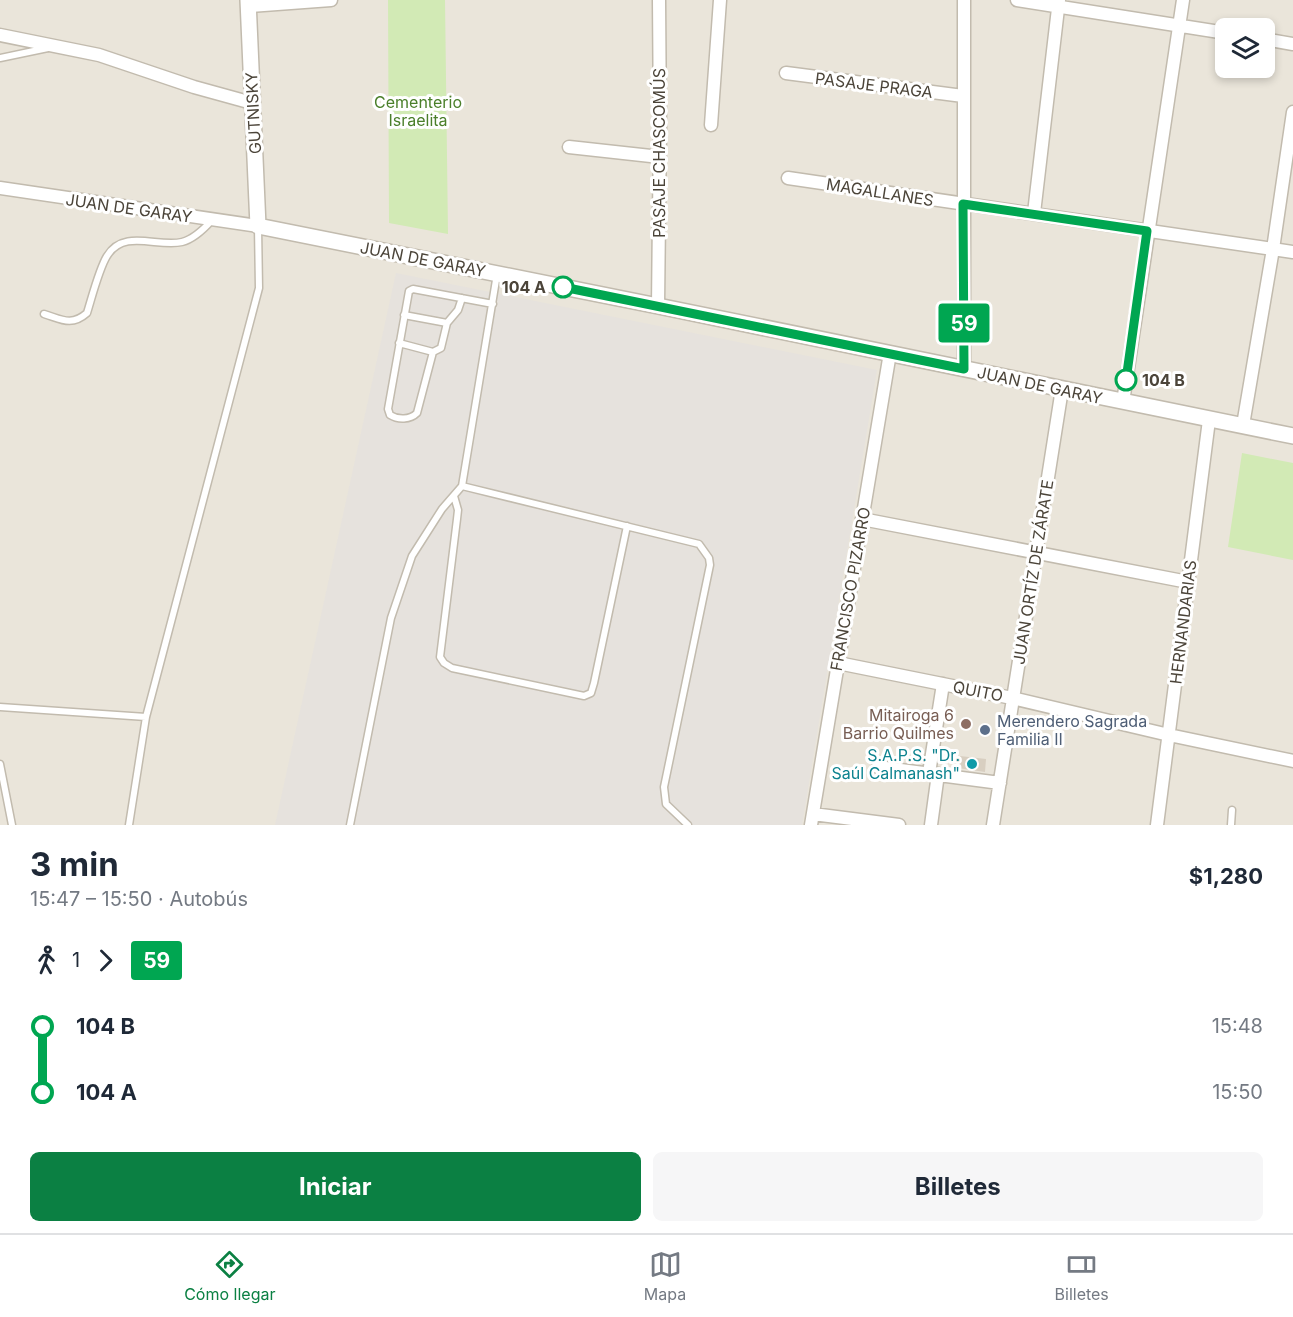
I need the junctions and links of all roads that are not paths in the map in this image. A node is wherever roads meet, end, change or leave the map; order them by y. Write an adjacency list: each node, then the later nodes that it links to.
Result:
1 (332, 0): 7 (street)
2 (658, 0): 22 (street, PASAJE CHASCOMÚS)
3 (720, 0): 20 (street)
4 (964, 0): 17 (street)
5 (1017, 0): 8 (street)
6 (1183, 0): 9 (street)
7 (248, 3): 18 (street, GUTNISKY)
8 (1058, 3): 9 (street); 26 (street)
9 (1180, 26): 10 (street); 29 (street)
10 (1215, 31)
11 (0, 35): 14 (street)
12 (1275, 41): 13 (street)
13 (1293, 44)
14 (60, 46): 15 (lane); 18 (street)
15 (0, 58)
16 (786, 73): 17 (street, PASAJE PRAGA)
17 (963, 96): 25 (street)
18 (252, 103): 28 (street, GUTNISKY)
19 (1293, 112): 30 (street)
20 (711, 125)
21 (569, 147): 22 (street)
22 (660, 157): 35 (street, PASAJE CHASCOMÚS)
23 (788, 178): 25 (street, MAGALLANES)
24 (0, 188): 27 (street, JUAN DE GARAY)
25 (963, 204): 26 (street, MAGALLANES); 42 (street)
26 (1034, 213): 29 (street, MAGALLANES)
27 (212, 220): 28 (street, JUAN DE GARAY); 36 (lane)
28 (258, 226): 32 (street, JUAN DE GARAY); 58 (lane)
29 (1147, 231): 30 (street, MAGALLANES); 44 (street)
30 (1273, 249): 31 (street, MAGALLANES); 46 (street)
31 (1293, 252)
32 (498, 274): 34 (lane); 35 (street, JUAN DE GARAY)
33 (462, 298): 34 (lane); 37 (lane); 38 (lane)
34 (493, 304): 48 (lane)
35 (658, 306): 41 (street, JUAN DE GARAY)
36 (44, 314)
37 (404, 315): 38 (lane); 39 (lane)
38 (447, 323): 40 (lane)
39 (399, 344): 40 (lane); 40 (lane)
40 (433, 352)
41 (890, 353): 42 (street, JUAN DE GARAY); 50 (street, FRANCISCO PIZARRO)
42 (964, 369): 43 (street, JUAN DE GARAY)
43 (1062, 389): 44 (street, JUAN DE GARAY); 52 (street, JUAN ORTÍZ DE ZÁRATE)
44 (1123, 402): 45 (street, JUAN DE GARAY)
45 (1209, 420): 46 (street, JUAN DE GARAY); 53 (street, HERNANDARIAS)
46 (1243, 425): 47 (street, JUAN DE GARAY)
47 (1293, 436)
48 (462, 486): 49 (lane); 51 (lane)
49 (454, 496): 51 (lane); 69 (lane)
50 (862, 519): 52 (street); 54 (street, FRANCISCO PIZARRO)
51 (627, 526): 70 (lane)
52 (1037, 553): 53 (street); 56 (street, JUAN ORTÍZ DE ZÁRATE)
53 (1188, 582): 59 (street, HERNANDARIAS)
54 (838, 663): 55 (street, QUITO); 66 (street, FRANCISCO PIZARRO)
55 (943, 684): 56 (street, QUITO); 63 (street)
56 (1012, 698): 59 (street, QUITO); 64 (street, JUAN ORTÍZ DE ZÁRATE)
57 (0, 707): 58 (lane)
58 (146, 717): 68 (lane)
59 (1169, 735): 60 (street, QUITO); 74 (street, HERNANDARIAS)
60 (1293, 760)
61 (0, 764): 67 (lane)
62 (878, 767): 63 (street)
63 (934, 773): 64 (street); 72 (street)
64 (1000, 783): 73 (street, JUAN ORTÍZ DE ZÁRATE)
65 (1232, 810): 75 (lane)
66 (812, 820): 71 (street)
67 (12, 825)
68 (129, 825)
69 (350, 825)
70 (688, 825)
71 (899, 825)
72 (931, 825)
73 (993, 825)
74 (1157, 825)
75 (1231, 825)

